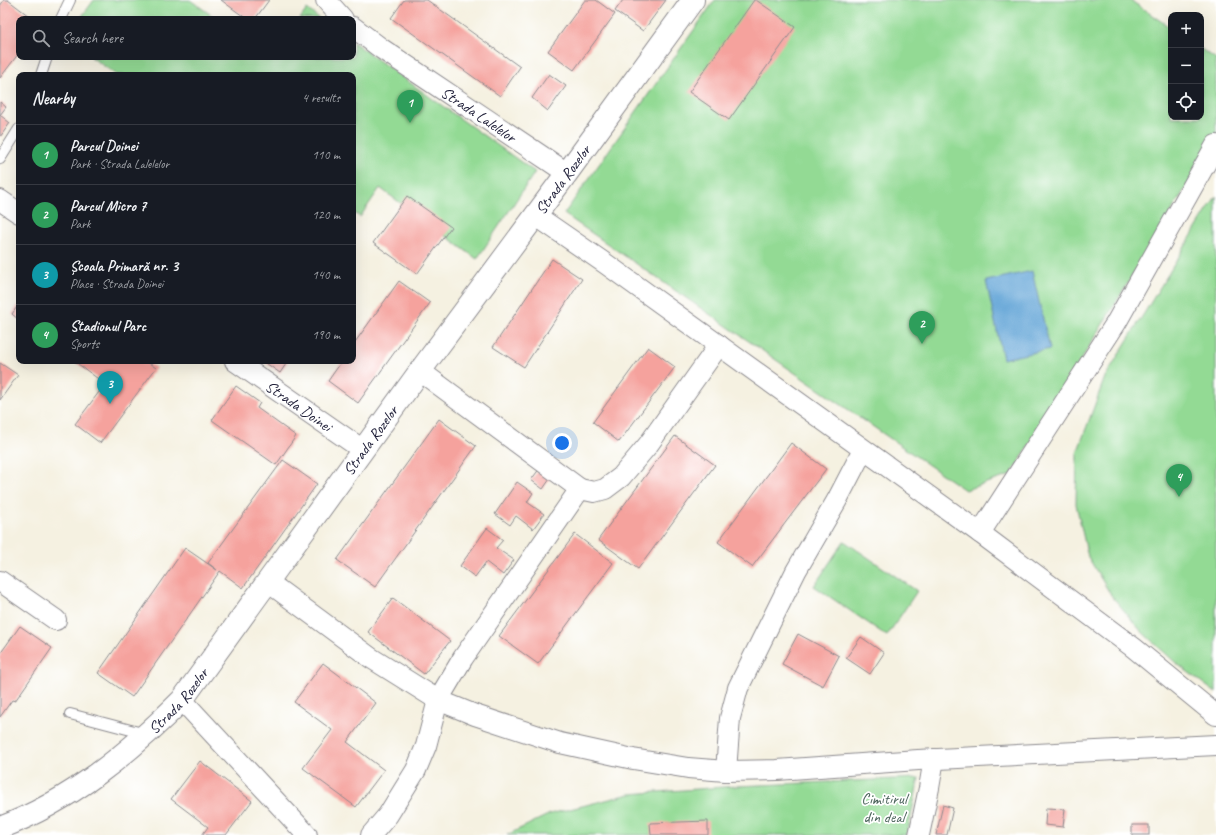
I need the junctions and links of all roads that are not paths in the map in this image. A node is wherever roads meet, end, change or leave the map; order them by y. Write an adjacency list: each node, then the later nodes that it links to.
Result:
1 (70, 0): 4 (lane)
2 (326, 0): 5 (street)
3 (693, 0): 12 (street, Strada Rozelor)
4 (62, 16)
5 (340, 16)
6 (356, 29): 12 (street, Strada Lalelelor)
7 (46, 60): 8 (lane)
8 (42, 72)
9 (16, 134): 11 (lane)
10 (1216, 145): 22 (street)
11 (0, 159)
12 (567, 173): 15 (street, Strada Rozelor)
13 (0, 200): 14 (street)
14 (16, 211)
15 (535, 215): 16 (street); 18 (street, Strada Rozelor)
16 (719, 345): 20 (street); 21 (street)
17 (239, 364): 19 (street, Strada Doinei)
18 (420, 371): 19 (street, Strada Rozelor); 21 (street)
19 (363, 450): 24 (street, Strada Rozelor)
20 (863, 450): 22 (street); 33 (street)
21 (580, 489): 27 (street)
22 (980, 533): 29 (street)
23 (0, 581): 25 (street)
24 (268, 582): 26 (street, Strada Rozelor); 27 (street)
25 (56, 620)
26 (182, 700): 30 (street, Strada Rozelor); 35 (street)
27 (438, 700): 33 (street); 36 (street)
28 (70, 714): 30 (lane)
29 (1216, 715)
30 (148, 734): 34 (street, Strada Rozelor)
31 (1216, 745): 32 (street)
32 (934, 759): 33 (street); 37 (street)
33 (726, 771)
34 (0, 828)
35 (307, 835)
36 (371, 835)
37 (919, 835)

